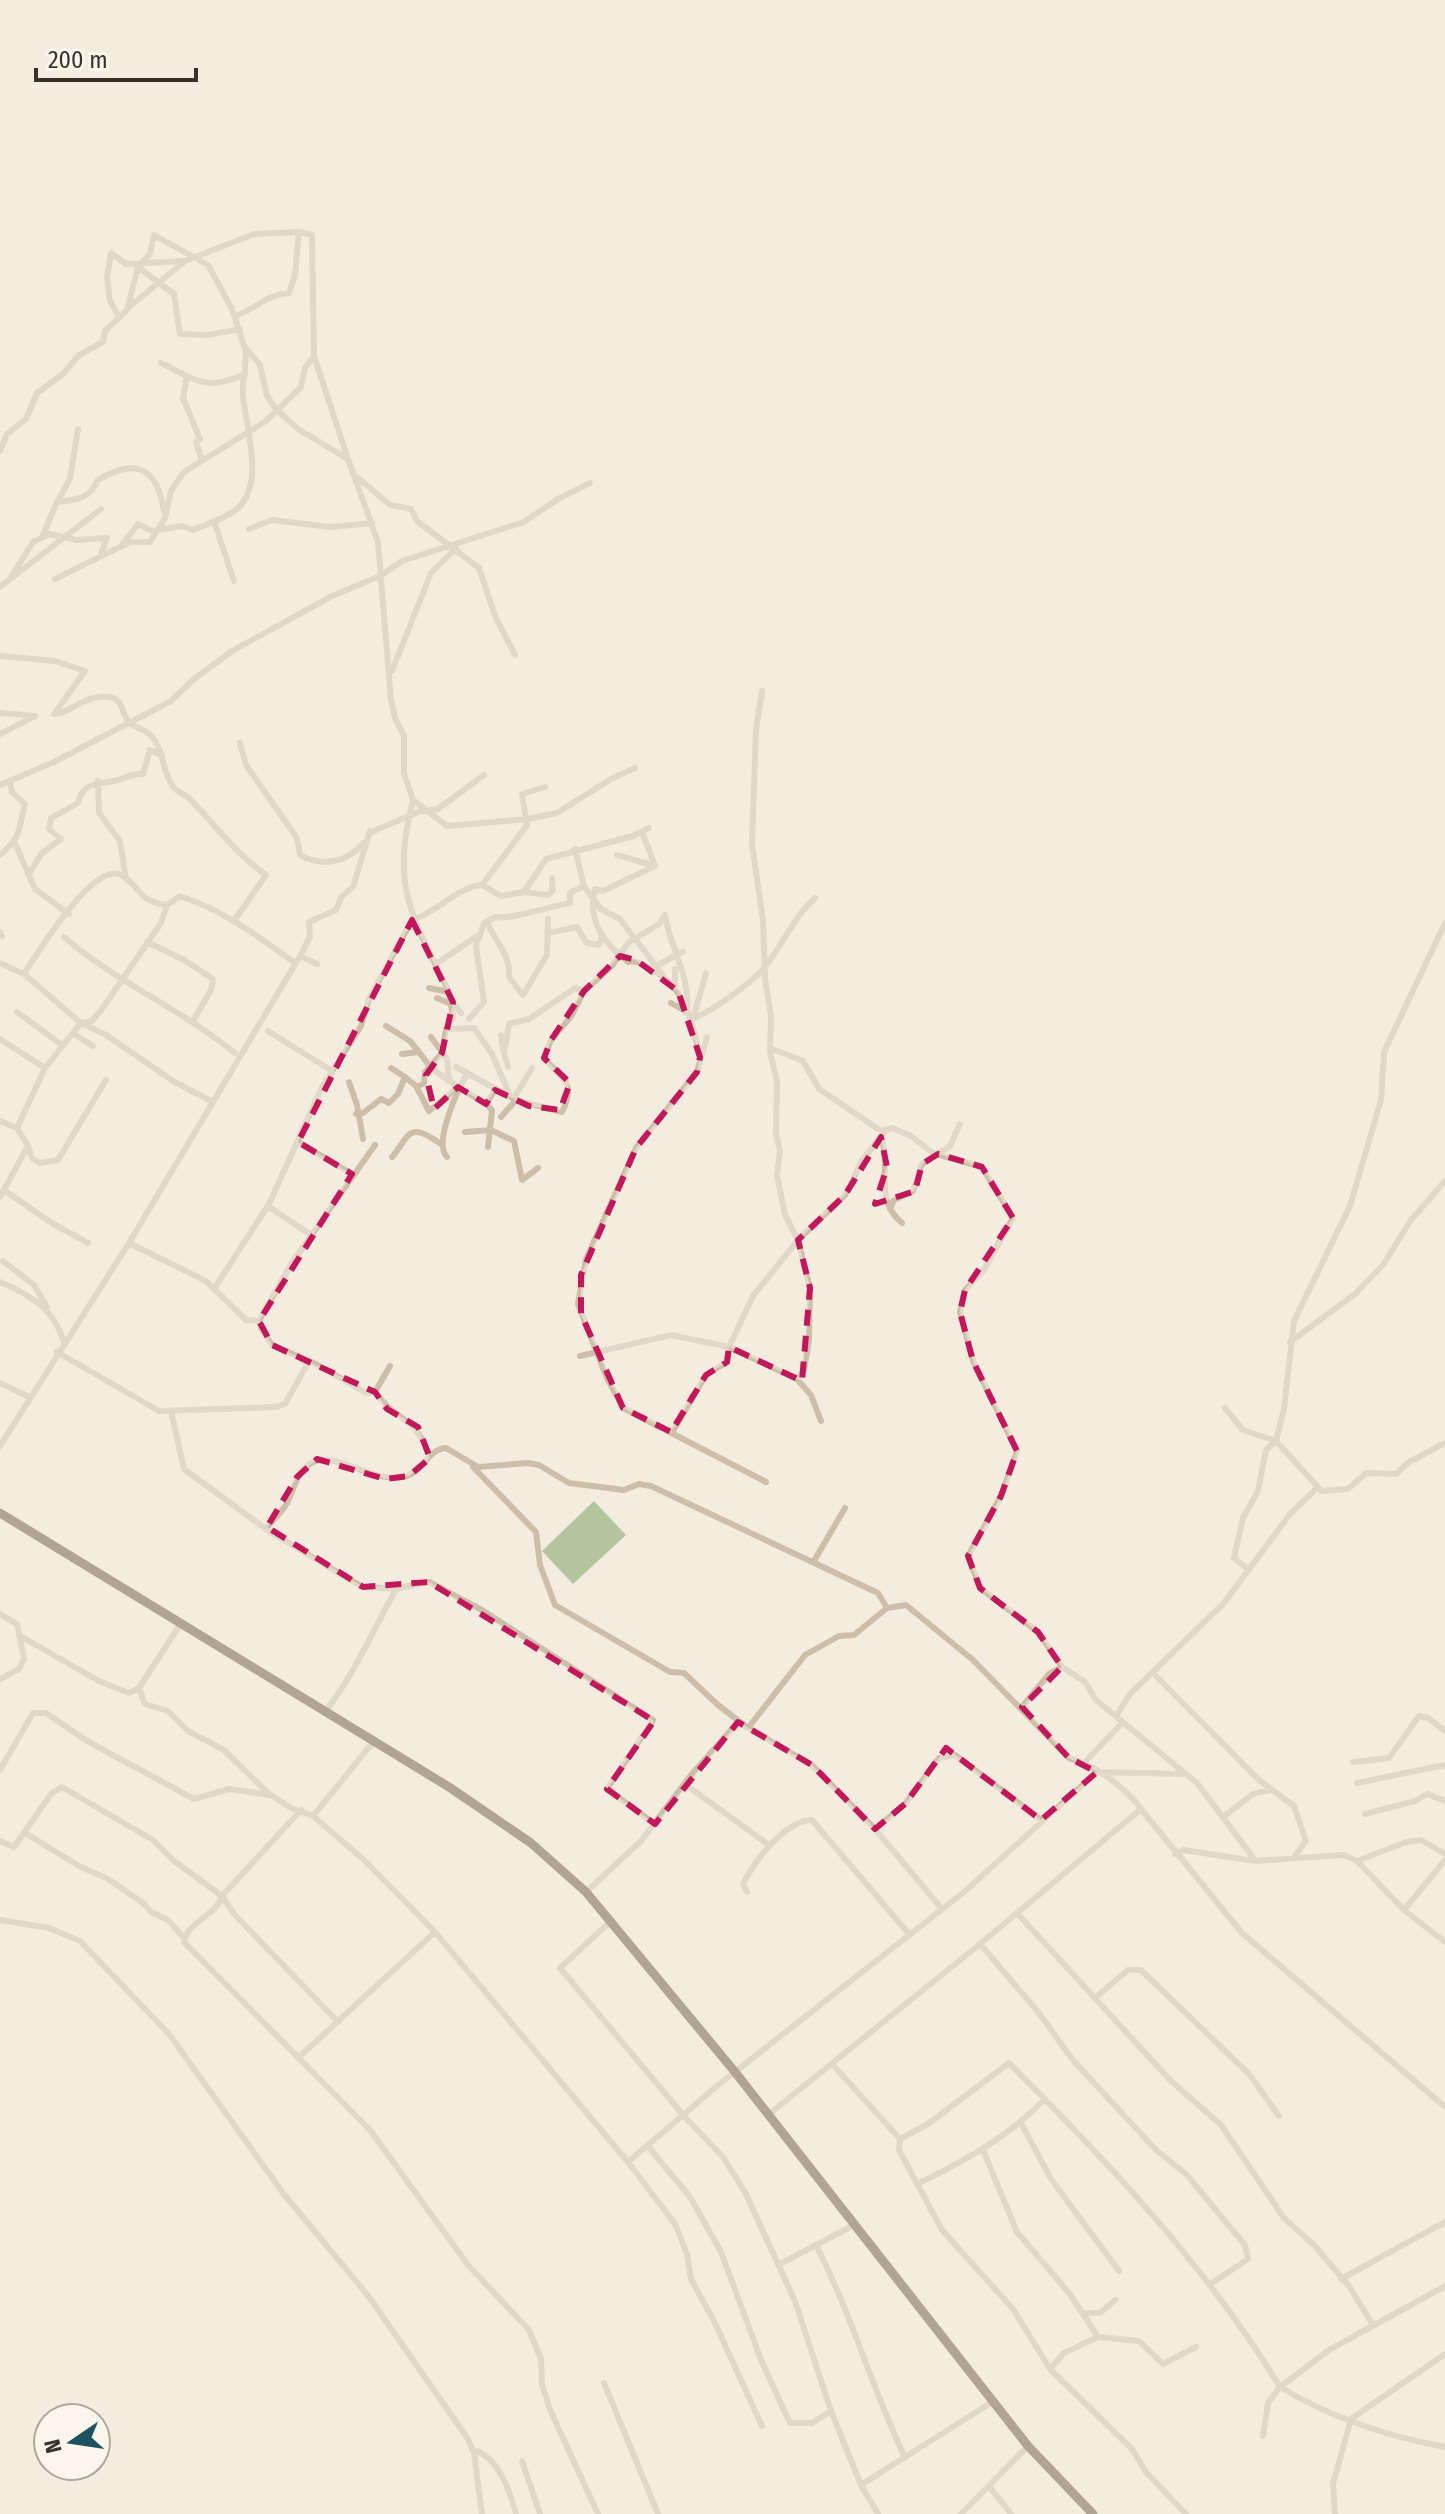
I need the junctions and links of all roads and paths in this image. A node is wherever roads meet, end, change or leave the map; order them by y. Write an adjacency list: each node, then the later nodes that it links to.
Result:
1 (299, 232): 2 (street); 7 (street); 11 (street)
2 (193, 258): 3 (street); 4 (street); 7 (street)
3 (185, 261): 4 (street); 5 (street)
4 (140, 265): 5 (street); 6 (street); 8 (street)
5 (159, 280): 6 (street); 9 (street)
6 (127, 310): 8 (street)
7 (235, 316): 9 (street)
8 (119, 317): 18 (street)
9 (240, 329): 10 (street)
10 (244, 346): 13 (street); 15 (street)
11 (314, 356): 15 (street); 19 (street)
12 (161, 363): 14 (street)
13 (245, 374): 14 (street); 17 (street)
14 (187, 376): 20 (street)
15 (275, 408): 17 (street); 19 (street)
16 (78, 429): 23 (street)
17 (249, 432): 20 (street); 26 (street)
18 (0, 451)
19 (348, 459): 21 (street)
20 (202, 460): 25 (street)
21 (353, 474): 27 (street); 33 (street)
22 (590, 483): 33 (street)
23 (57, 502): 25 (street); 30 (street)
24 (101, 509): 31 (street)
25 (165, 518): 29 (street)
26 (214, 521): 29 (street); 38 (street)
27 (372, 523): 28 (street); 35 (street)
28 (249, 529)
29 (156, 531): 32 (street); 32 (street)
30 (43, 535): 31 (street); 36 (street)
31 (65, 536): 34 (street); 36 (street)
32 (120, 548): 34 (street)
33 (454, 548): 35 (street); 40 (street); 42 (street)
34 (100, 559): 37 (street)
35 (380, 576): 42 (street); 45 (street)
36 (11, 577): 39 (street)
37 (55, 579)
38 (234, 581)
39 (0, 587)
40 (515, 655)
41 (0, 656): 46 (street)
42 (390, 674): 59 (street)
43 (762, 691): 99 (street)
44 (0, 713): 48 (street)
45 (147, 713): 46 (street); 50 (street)
46 (128, 722): 50 (street); 56 (street)
47 (0, 723): 48 (street)
48 (8, 731): 49 (street)
49 (0, 734)
50 (149, 734): 52 (street)
51 (240, 743): 63 (street)
52 (162, 756): 55 (street); 83 (street)
53 (635, 768): 62 (street)
54 (484, 775): 60 (street)
55 (98, 781): 69 (street); 71 (street)
56 (10, 782): 57 (street); 64 (street)
57 (0, 785)
58 (545, 787): 62 (street)
59 (413, 800): 60 (street); 61 (street)
60 (425, 811): 61 (street); 62 (street)
61 (409, 817): 63 (street); 82 (street)
62 (528, 819): 72 (street)
63 (370, 831): 94 (street)
64 (14, 841): 66 (street); 69 (street)
65 (575, 849): 68 (street); 73 (street); 74 (street)
66 (0, 855)
67 (617, 855): 68 (street)
68 (655, 866): 77 (street)
69 (29, 874): 80 (street)
70 (552, 878): 75 (street)
71 (127, 883): 79 (street); 80 (street)
72 (482, 885): 74 (street); 82 (street)
73 (584, 886): 76 (street); 77 (street)
74 (524, 892): 75 (street)
75 (551, 892): 76 (street)
76 (570, 893): 84 (street)
77 (593, 898): 89 (street); 90 (street)
78 (815, 898): 99 (street)
79 (167, 905): 83 (street); 91 (street)
80 (69, 914): 102 (street)
81 (548, 919): 86 (street)
82 (412, 920): 97 (street); 143 (street)
83 (234, 921): 94 (street)
84 (487, 922): 86 (street); 87 (street)
85 (1445, 923): 189 (street)
86 (548, 933): 89 (street)
87 (477, 936): 97 (street); 116 (street)
88 (64, 937): 103 (street)
89 (601, 939): 93 (street)
90 (633, 939): 92 (street); 93 (street); 98 (street)
91 (147, 942): 103 (street); 117 (street)
92 (681, 953): 98 (street); 104 (street)
93 (620, 956): 98 (street); 108 (street)
94 (298, 959): 96 (street); 153 (street)
95 (0, 963): 102 (street)
96 (317, 964)
97 (436, 964): 109 (street)
98 (654, 967): 105 (street)
99 (765, 967): 119 (street); 130 (street)
100 (675, 969): 105 (street)
101 (706, 973): 106 (street)
102 (24, 974): 118 (street)
103 (122, 978): 117 (street); 118 (street)
104 (686, 982): 105 (street); 106 (street); 114 (street)
105 (676, 984): 114 (street)
106 (701, 985): 119 (street)
107 (429, 988): 109 (street)
108 (584, 991): 134 (street); 152 (street)
109 (449, 992): 112 (street)
110 (437, 998): 112 (street)
111 (671, 1003): 114 (street)
112 (453, 1007): 115 (street); 121 (street)
113 (17, 1012): 128 (street)
114 (687, 1012): 119 (street)
115 (461, 1013)
116 (469, 1019)
117 (193, 1021): 132 (street)
118 (81, 1023): 123 (street); 153 (street)
119 (694, 1023): 136 (street)
120 (386, 1026): 131 (street)
121 (446, 1029): 133 (street); 152 (street)
122 (268, 1031): 143 (street)
123 (74, 1034): 128 (street); 129 (street)
124 (501, 1035): 134 (street)
125 (431, 1037): 133 (street)
126 (707, 1037): 136 (street)
127 (0, 1039): 139 (street)
128 (62, 1045): 139 (street)
129 (93, 1046)
130 (770, 1048): 162 (street); 180 (street)
131 (419, 1052): 135 (street); 141 (street)
132 (235, 1053)
133 (442, 1053): 141 (street); 147 (street)
134 (504, 1053): 138 (street)
135 (402, 1054)
136 (700, 1057): 192 (street)
137 (456, 1067): 144 (street)
138 (508, 1067)
139 (45, 1068): 159 (street)
140 (391, 1068): 145 (street)
141 (431, 1068): 147 (street); 149 (street)
142 (532, 1068): 152 (street)
143 (332, 1071): 164 (street)
144 (468, 1073): 150 (street); 151 (street)
145 (405, 1077): 149 (street); 155 (street)
146 (106, 1080): 167 (street)
147 (449, 1080): 150 (street)
148 (349, 1082): 155 (street)
149 (417, 1087): 150 (street)
150 (458, 1087): 154 (street); 165 (street)
151 (495, 1090): 152 (street); 154 (street)
152 (513, 1097): 156 (street)
153 (213, 1102): 182 (street)
154 (486, 1104): 160 (street)
155 (356, 1114): 163 (street)
156 (501, 1117)
157 (0, 1121): 159 (street)
158 (960, 1124): 169 (street)
159 (17, 1128): 167 (street)
160 (491, 1130): 161 (street); 168 (street); 172 (street)
161 (465, 1132)
162 (884, 1134): 169 (street); 177 (street); 180 (street)
163 (363, 1139)
164 (298, 1142): 173 (street); 176 (street)
165 (441, 1144): 170 (street); 171 (street)
166 (375, 1145): 173 (street)
167 (28, 1146): 175 (street)
168 (488, 1147)
169 (938, 1154): 177 (street); 221 (street)
170 (392, 1157)
171 (447, 1157)
172 (538, 1168)
173 (352, 1174): 179 (street)
174 (1445, 1181): 189 (street)
175 (2, 1193): 181 (street)
176 (268, 1206): 179 (street); 185 (street)
177 (890, 1209): 178 (street)
178 (902, 1223)
179 (311, 1235): 187 (street)
180 (798, 1240): 190 (street); 196 (street)
181 (88, 1243)
182 (129, 1243): 185 (street); 188 (street)
183 (3, 1261): 186 (street)
184 (0, 1282): 186 (street)
185 (214, 1289): 187 (street)
186 (49, 1310): 188 (street)
187 (259, 1321): 194 (street)
188 (64, 1342): 191 (street)
189 (1290, 1342): 204 (street)
190 (729, 1347): 192 (street); 196 (street); 203 (street)
191 (57, 1352): 199 (street); 201 (street)
192 (596, 1352): 193 (street); 203 (street)
193 (580, 1356)
194 (309, 1361): 198 (street); 201 (street)
195 (390, 1366): 198 (street)
196 (797, 1379): 202 (street)
197 (0, 1383): 199 (street)
198 (375, 1392): 207 (street)
199 (29, 1397): 206 (street)
200 (1225, 1408): 204 (street)
201 (171, 1411): 213 (street)
202 (821, 1421)
203 (673, 1431): 209 (street)
204 (1276, 1441): 210 (street); 215 (street)
205 (1445, 1443): 210 (street)
206 (0, 1446)
207 (429, 1456): 208 (street); 213 (street)
208 (465, 1461): 214 (street); 228 (street)
209 (766, 1482)
210 (1318, 1487): 215 (street)
211 (845, 1508): 214 (street)
212 (0, 1513): 219 (highway)
213 (267, 1527): 216 (street)
214 (814, 1561): 217 (street)
215 (1249, 1570): 222 (street)
216 (396, 1589): 226 (street); 250 (street)
217 (887, 1608): 225 (street); 230 (street)
218 (0, 1614): 220 (street)
219 (181, 1623): 224 (street); 226 (highway)
220 (22, 1637): 223 (street); 224 (street)
221 (1062, 1667): 225 (street); 227 (street)
222 (1153, 1673): 227 (street); 241 (street)
223 (0, 1679)
224 (139, 1688): 242 (street)
225 (1022, 1707): 233 (street)
226 (326, 1711): 232 (highway)
227 (1116, 1716): 229 (street)
228 (739, 1721): 230 (street); 240 (street)
229 (1122, 1723): 233 (street); 238 (street)
230 (748, 1728): 251 (street)
231 (1445, 1731): 234 (street)
232 (374, 1741): 247 (street); 260 (highway)
233 (1085, 1762): 237 (street)
234 (1353, 1762)
235 (1445, 1765): 239 (street)
236 (0, 1770): 242 (street)
237 (1097, 1772): 238 (street); 244 (street); 249 (street)
238 (1184, 1774): 248 (street)
239 (1357, 1783)
240 (686, 1785): 250 (street); 254 (street)
241 (1271, 1790): 248 (street); 257 (street)
242 (271, 1795): 245 (street)
243 (1445, 1801): 246 (street)
244 (1141, 1809): 255 (street); 265 (street)
245 (301, 1810): 247 (street); 262 (street)
246 (1365, 1814)
247 (313, 1816): 269 (street)
248 (1223, 1817): 258 (street)
249 (1041, 1820): 251 (street); 263 (street)
250 (655, 1824): 260 (street)
251 (875, 1829): 263 (street)
252 (25, 1833): 253 (street); 262 (street); 272 (street)
253 (0, 1841)
254 (769, 1845): 261 (street); 270 (street)
255 (1175, 1854): 258 (street); 281 (street)
256 (1445, 1857): 259 (street); 264 (street)
257 (1291, 1859): 258 (street); 259 (street)
258 (1255, 1861)
259 (1357, 1861): 264 (street)
260 (586, 1892): 267 (highway)
261 (747, 1892)
262 (222, 1896): 272 (street); 276 (street)
263 (941, 1908): 270 (street)
264 (1404, 1910): 271 (street)
265 (1017, 1913): 274 (street); 275 (street)
266 (0, 1920): 315 (street)
267 (612, 1920): 279 (highway); 282 (street)
268 (1445, 1928): 271 (street)
269 (435, 1932): 276 (street); 289 (street)
270 (909, 1934): 279 (street)
271 (1437, 1935): 273 (street)
272 (184, 1938): 277 (street)
273 (1445, 1942)
274 (980, 1944): 278 (street); 297 (street)
275 (1095, 1998): 284 (street); 296 (street)
276 (338, 2022): 277 (street)
277 (298, 2058): 323 (street)
278 (832, 2064): 283 (street); 286 (street)
279 (735, 2072): 282 (street); 283 (highway)
280 (1045, 2099): 285 (street); 286 (street); 297 (street)
281 (1445, 2107)
282 (683, 2115): 287 (street); 294 (street)
283 (768, 2115): 292 (highway)
284 (1279, 2116)
285 (1021, 2123): 288 (street); 295 (street)
286 (900, 2139): 290 (street)
287 (648, 2146): 289 (street); 309 (street)
288 (983, 2150): 290 (street); 300 (street)
289 (628, 2162): 311 (street)
290 (917, 2184): 305 (street)
291 (1445, 2222): 296 (street)
292 (854, 2225): 293 (street); 308 (highway)
293 (816, 2245): 294 (street); 316 (street)
294 (780, 2264): 309 (street)
295 (1119, 2271)
296 (1341, 2279): 301 (street)
297 (1212, 2283): 307 (street)
298 (1445, 2286): 301 (street)
299 (1115, 2300): 300 (street)
300 (1083, 2313): 302 (street)
301 (1373, 2325): 307 (street)
302 (1098, 2337): 303 (street); 305 (street)
303 (1196, 2347)
304 (1445, 2354): 310 (street)
305 (1050, 2369): 329 (street)
306 (604, 2383): 324 (street)
307 (1280, 2387): 310 (street); 312 (street)
308 (992, 2402): 313 (highway); 316 (street)
309 (831, 2411): 318 (street)
310 (1351, 2419): 314 (street); 330 (street)
311 (762, 2426)
312 (1263, 2436)
313 (1028, 2446): 319 (street); 328 (highway)
314 (1445, 2447)
315 (473, 2450): 320 (street); 321 (street)
316 (905, 2458): 318 (street)
317 (522, 2461): 322 (street)
318 (861, 2485): 325 (street)
319 (989, 2486): 326 (street); 327 (street)
320 (482, 2514)
321 (516, 2514)
322 (540, 2514)
323 (598, 2514)
324 (658, 2514)
325 (878, 2514)
326 (961, 2514)
327 (1011, 2514)
328 (1093, 2514)
329 (1186, 2514)
330 (1335, 2514)

